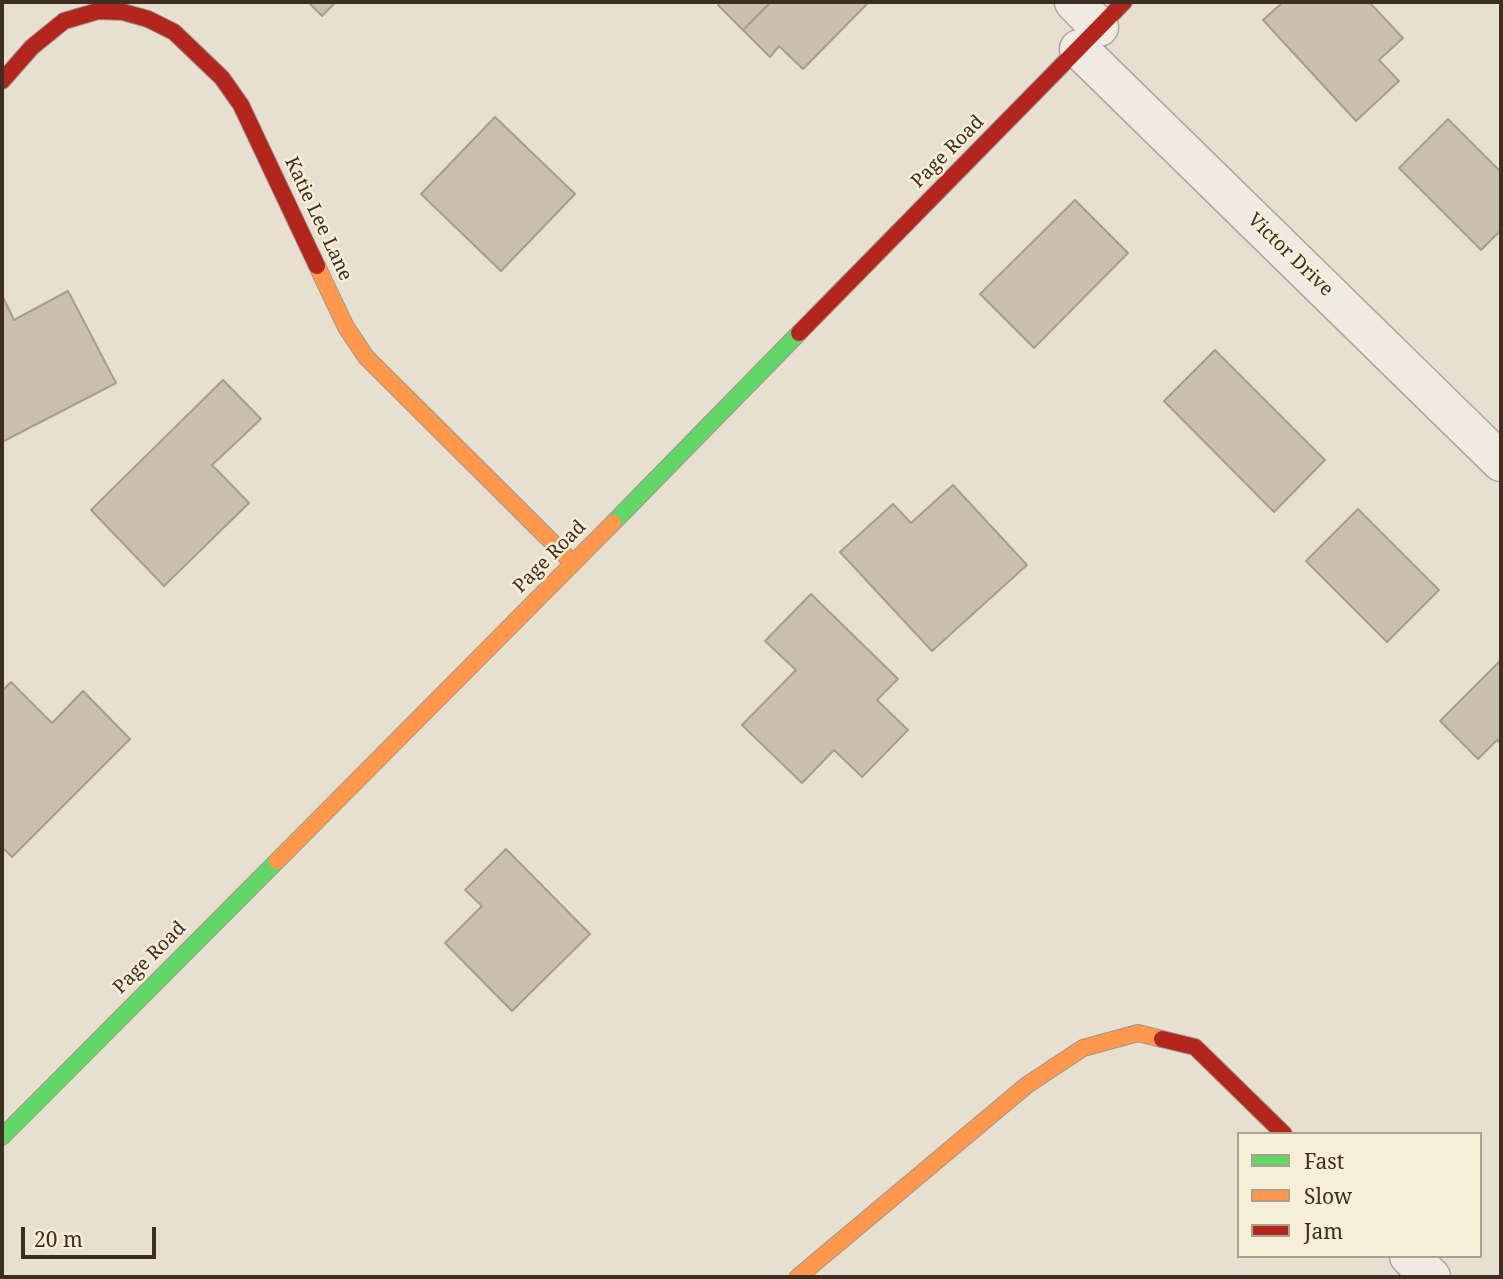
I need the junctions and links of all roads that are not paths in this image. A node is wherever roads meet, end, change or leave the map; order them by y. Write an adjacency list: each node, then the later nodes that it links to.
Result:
1 (1094, 20): 3 (street, Victor Drive); 4 (street, Page Road)
2 (2, 81): 4 (street, Katie Lee Lane)
3 (1501, 461)
4 (573, 563): 6 (street, Page Road)
5 (1282, 1132): 8 (street)
6 (2, 1137)
7 (1411, 1258): 9 (street)
8 (798, 1277)
9 (1431, 1277)

